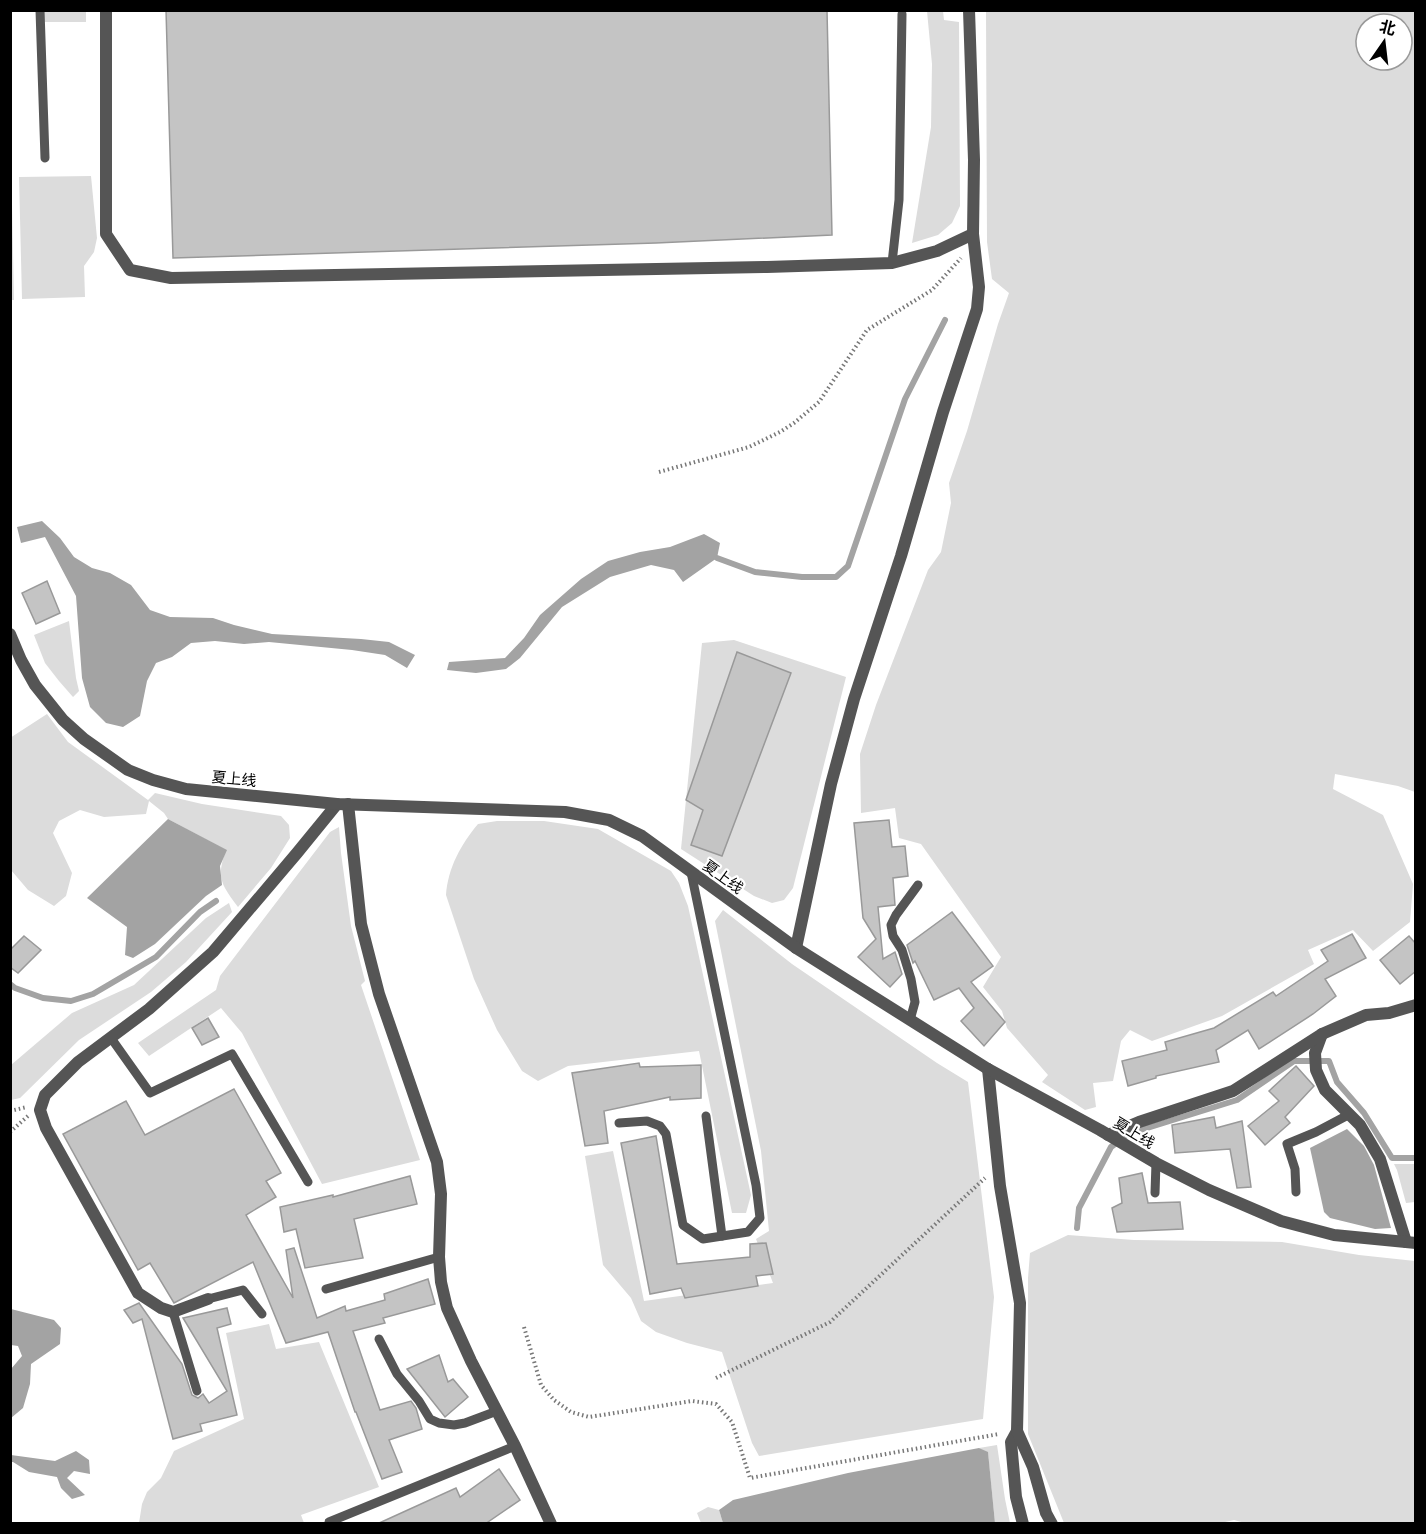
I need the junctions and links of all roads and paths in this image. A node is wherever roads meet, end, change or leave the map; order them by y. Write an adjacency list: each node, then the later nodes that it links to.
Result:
1 (40, 10): 5 (lane)
2 (106, 10): 7 (street)
3 (969, 10): 6 (street)
4 (902, 14): 7 (lane)
5 (45, 158)
6 (973, 234): 7 (street); 8 (path); 13 (street)
7 (892, 263)
8 (659, 472)
9 (10, 634): 10 (street, 夏上线)
10 (342, 804): 11 (street, 夏上线); 17 (street); 30 (street)
11 (691, 872): 13 (street, 夏上线); 28 (lane)
12 (918, 885): 15 (lane)
13 (796, 948): 15 (street, 夏上线)
14 (1416, 1005): 16 (street)
15 (910, 1020): 18 (street, 夏上线)
16 (1322, 1034): 19 (street); 22 (street)
17 (111, 1038): 25 (lane); 33 (street)
18 (988, 1069): 22 (street, 夏上线); 24 (street)
19 (1350, 1114): 26 (lane); 29 (street)
20 (706, 1116): 28 (lane)
21 (619, 1123): 28 (lane)
22 (1108, 1135): 23 (street, 夏上线)
23 (1156, 1163): 27 (lane); 29 (street, 夏上线)
24 (998, 1166): 37 (path); 40 (street)
25 (308, 1182)
26 (1296, 1192)
27 (1155, 1193)
28 (722, 1236)
29 (1411, 1242)
30 (439, 1257): 31 (lane); 39 (street)
31 (326, 1289)
32 (208, 1299): 33 (street); 34 (lane)
33 (172, 1312): 38 (lane)
34 (262, 1314)
35 (524, 1327): 40 (path)
36 (379, 1339): 39 (lane)
37 (716, 1378)
38 (197, 1391)
39 (497, 1411): 41 (street)
40 (1017, 1431): 44 (street); 45 (street)
41 (515, 1446): 42 (lane); 43 (street)
42 (329, 1524)
43 (551, 1524)
44 (1023, 1524)
45 (1052, 1524)

